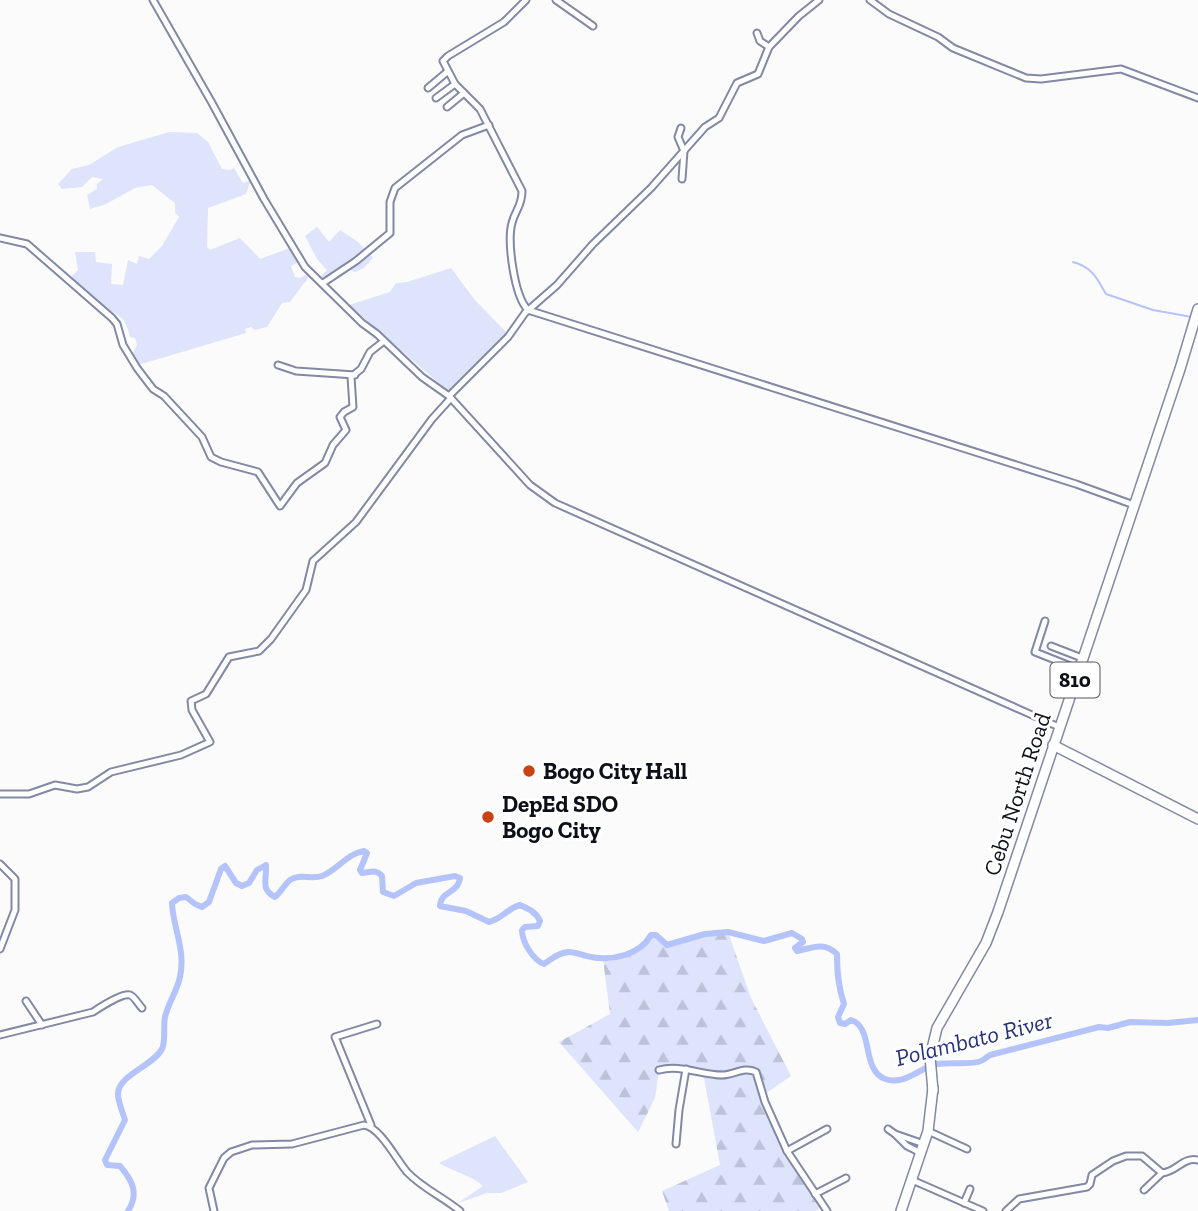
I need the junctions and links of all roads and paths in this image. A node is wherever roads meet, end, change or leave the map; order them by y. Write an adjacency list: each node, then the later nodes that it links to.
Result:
1 (153, 0): 21 (street)
2 (526, 0): 9 (street)
3 (556, 0): 6 (street)
4 (819, 0): 8 (street)
5 (870, 0): 14 (street)
6 (593, 26)
7 (757, 33): 8 (street)
8 (769, 47): 18 (street)
9 (447, 72): 10 (street); 11 (street)
10 (454, 83): 12 (street); 13 (street)
11 (428, 88)
12 (464, 93): 15 (street); 16 (street)
13 (436, 98)
14 (1198, 98)
15 (447, 107)
16 (486, 126): 21 (street); 23 (street)
17 (681, 128): 18 (street)
18 (684, 151): 19 (street); 23 (street)
19 (682, 179)
20 (0, 238): 26 (street)
21 (323, 283): 24 (street)
22 (1198, 309): 28 (highway, Cebu North Road / 810)
23 (528, 310): 27 (street); 28 (street)
24 (384, 341): 26 (street); 27 (street)
25 (278, 365): 26 (street)
26 (355, 376)
27 (450, 397): 33 (street); 35 (street)
28 (1133, 505): 31 (highway, Cebu North Road / 810)
29 (1045, 621): 32 (street)
30 (1051, 646): 31 (street)
31 (1082, 658): 32 (highway, Cebu North Road / 810)
32 (1079, 669): 33 (highway, Cebu North Road / 810)
33 (1059, 727): 34 (highway, Cebu North Road / 810)
34 (1053, 746): 36 (highway); 50 (highway, Cebu North Road / 810)
35 (0, 794)
36 (1198, 820)
37 (0, 864): 38 (street)
38 (3, 871): 39 (street)
39 (0, 949)
40 (26, 1002): 43 (street)
41 (142, 1008): 43 (street)
42 (377, 1024): 47 (street)
43 (41, 1025): 44 (street)
44 (0, 1035)
45 (687, 1069): 46 (street); 51 (street); 54 (street)
46 (659, 1070)
47 (370, 1126): 64 (street); 65 (street)
48 (827, 1129): 54 (street)
49 (888, 1129): 52 (street)
50 (928, 1131): 52 (highway, Cebu North Road / 810); 53 (street)
51 (676, 1144)
52 (923, 1148): 58 (highway, Cebu North Road / 810)
53 (967, 1149)
54 (787, 1151): 61 (street)
55 (1198, 1160): 56 (street)
56 (1163, 1173): 60 (street); 69 (street)
57 (846, 1178): 61 (street)
58 (912, 1180): 62 (street); 67 (highway, Cebu North Road / 810)
59 (970, 1189): 62 (street)
60 (1144, 1190)
61 (816, 1195): 63 (street)
62 (964, 1203): 68 (street)
63 (826, 1209): 66 (street)
64 (214, 1211)
65 (460, 1211)
66 (818, 1211)
67 (901, 1211)
68 (982, 1211)
69 (1006, 1211)

